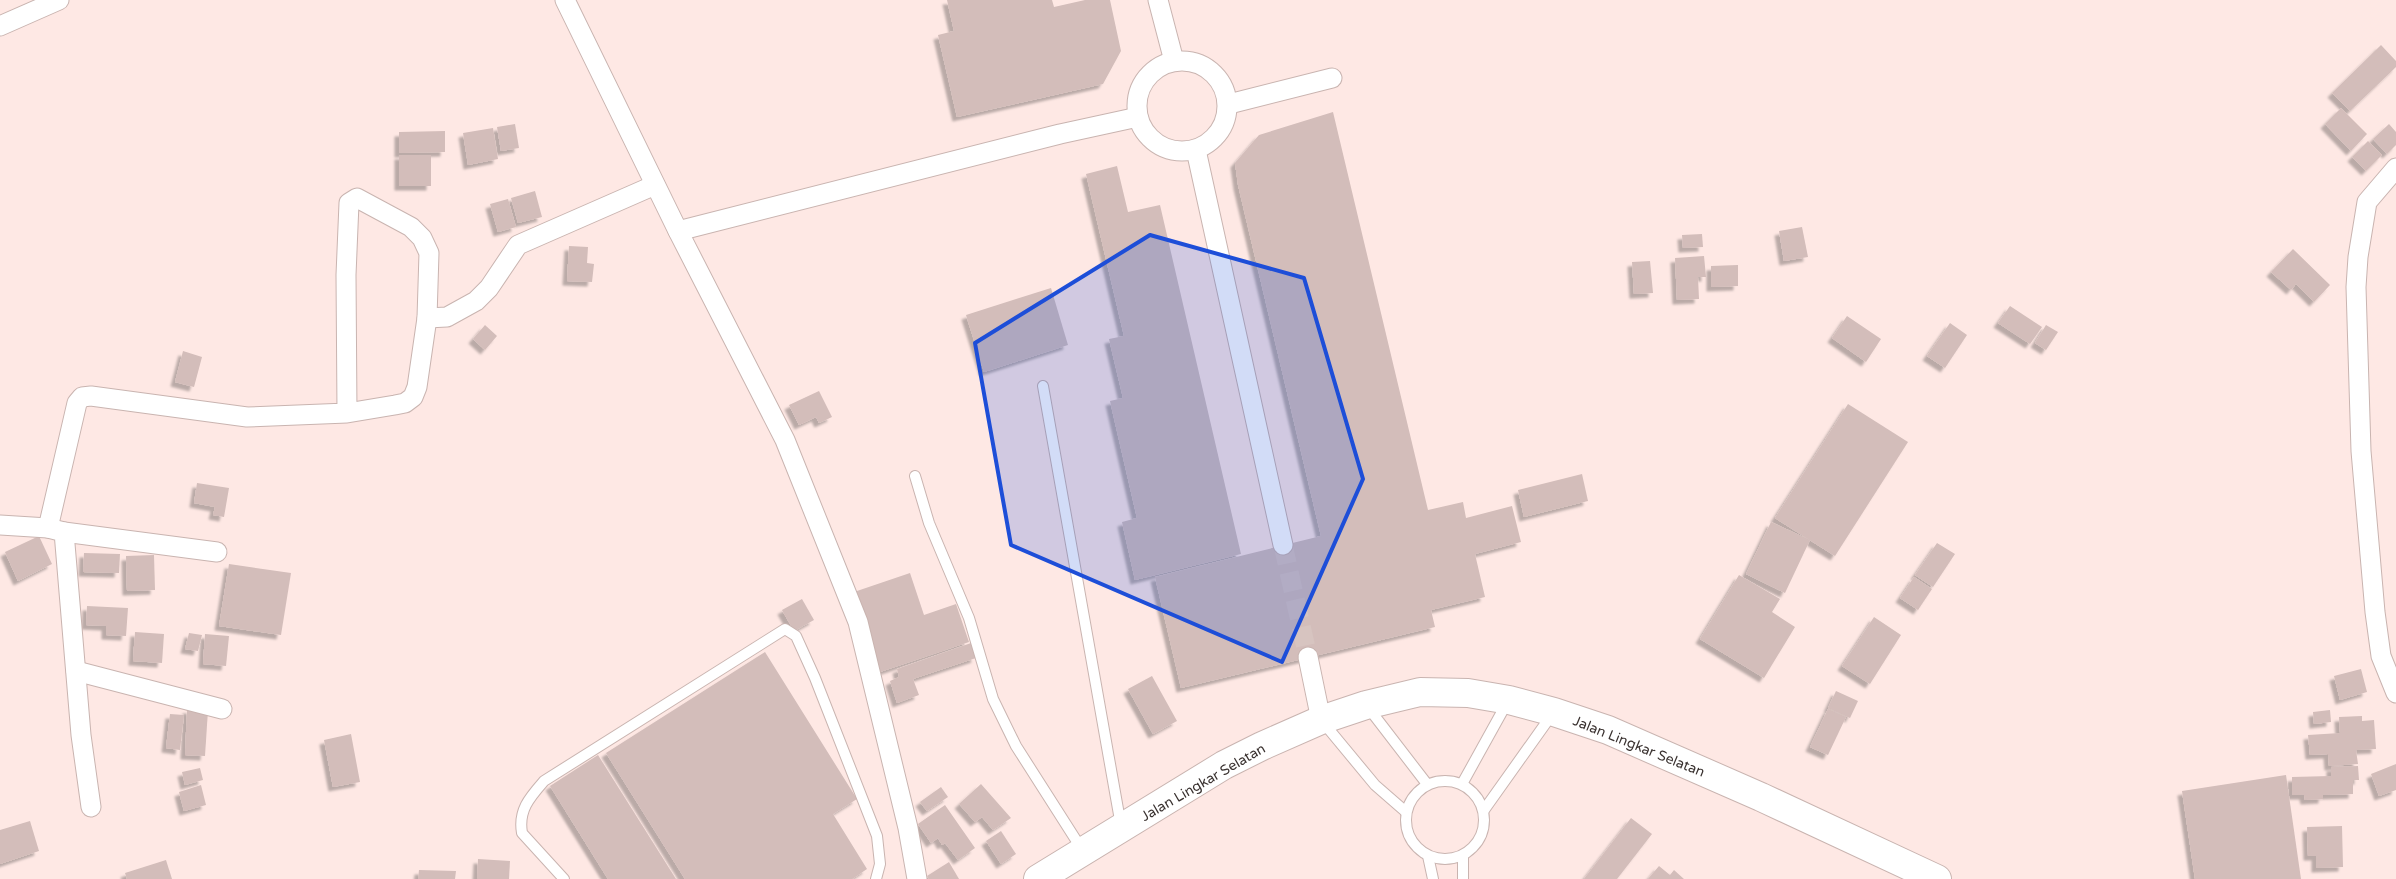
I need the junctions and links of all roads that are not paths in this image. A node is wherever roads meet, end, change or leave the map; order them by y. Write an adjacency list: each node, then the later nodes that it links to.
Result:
1 (59, 0): 4 (street)
2 (565, 0): 11 (street)
3 (1158, 0): 5 (street)
4 (0, 26)
5 (1174, 61): 7 (street); 8 (street)
6 (1332, 78): 7 (street)
7 (1229, 104): 9 (street)
8 (1138, 117): 9 (street); 12 (street)
9 (1196, 150): 19 (street)
10 (2396, 168): 23 (street)
11 (655, 185): 12 (street); 13 (street)
12 (678, 231): 40 (street)
13 (427, 318): 15 (street); 15 (street)
14 (1043, 386): 34 (lane)
15 (347, 413): 18 (street)
16 (915, 476): 35 (lane)
17 (0, 525): 18 (street)
18 (56, 530): 20 (street); 22 (street)
19 (1282, 545)
20 (216, 552)
21 (1308, 657): 28 (street)
22 (76, 671): 26 (street); 31 (street)
23 (2396, 693)
24 (1509, 700): 25 (highway, Jalan Lingkar Selatan); 27 (highway, Jalan Lingkar Selatan); 30 (lane)
25 (1366, 705): 28 (highway, Jalan Lingkar Selatan); 29 (lane)
26 (222, 709)
27 (1554, 712): 32 (lane); 44 (highway, Jalan Lingkar Selatan)
28 (1321, 720): 33 (lane); 34 (highway, Jalan Lingkar Selatan)
29 (1428, 784): 30 (lane); 33 (lane)
30 (1462, 784): 32 (lane)
31 (92, 807)
32 (1484, 810): 36 (lane)
33 (1406, 812): 37 (lane)
34 (1122, 830): 35 (highway, Jalan Lingkar Selatan)
35 (1084, 851): 41 (highway, Jalan Lingkar Selatan)
36 (1463, 855): 37 (lane); 43 (lane)
37 (1428, 856): 42 (lane)
38 (564, 879): 39 (lane)
39 (876, 879)
40 (917, 879)
41 (1038, 879)
42 (1432, 879)
43 (1463, 879)
44 (1937, 879)

